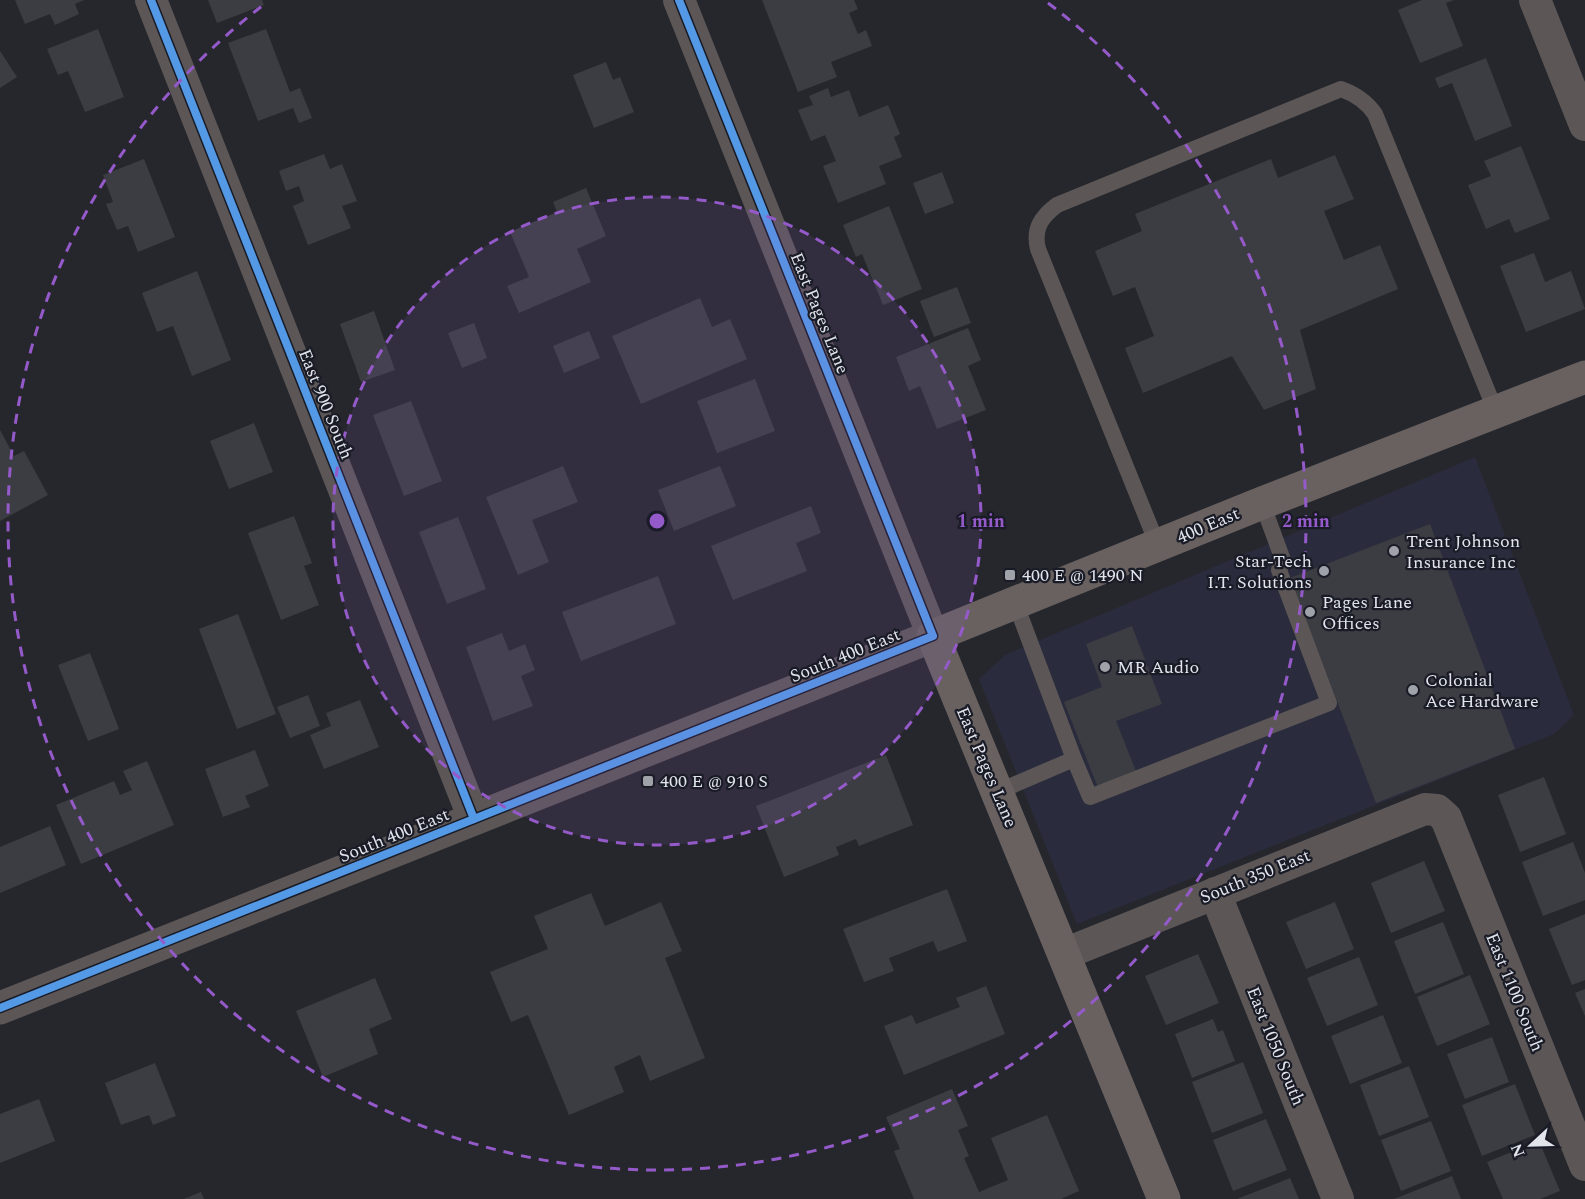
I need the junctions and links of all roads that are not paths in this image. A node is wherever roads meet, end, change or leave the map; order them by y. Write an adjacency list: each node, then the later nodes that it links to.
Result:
1 (151, 0): 14 (street, East 900 South)
2 (679, 0): 10 (street, East Pages Lane)
3 (1535, 0): 4 (street)
4 (1585, 125)
5 (1585, 377): 6 (main road, 400 East)
6 (1496, 412): 7 (main road, 400 East); 8 (lane)
7 (1262, 503): 8 (main road, 400 East); 11 (lane)
8 (1158, 546): 9 (main road, 400 East)
9 (1015, 602): 10 (main road, 400 East); 11 (lane)
10 (933, 636): 12 (main road, East Pages Lane); 14 (street, South 400 East)
11 (1074, 759): 12 (lane)
12 (997, 792): 16 (main road, East Pages Lane)
13 (1446, 818): 15 (street, South 350 East); 18 (street, East 1100 South)
14 (474, 819): 17 (street, South 400 East)
15 (1215, 893): 16 (street, South 350 East); 20 (street, East 1050 South)
16 (1064, 954): 19 (main road, East Pages Lane)
17 (0, 1008)
18 (1585, 1165)
19 (1164, 1199)
20 (1338, 1199)

